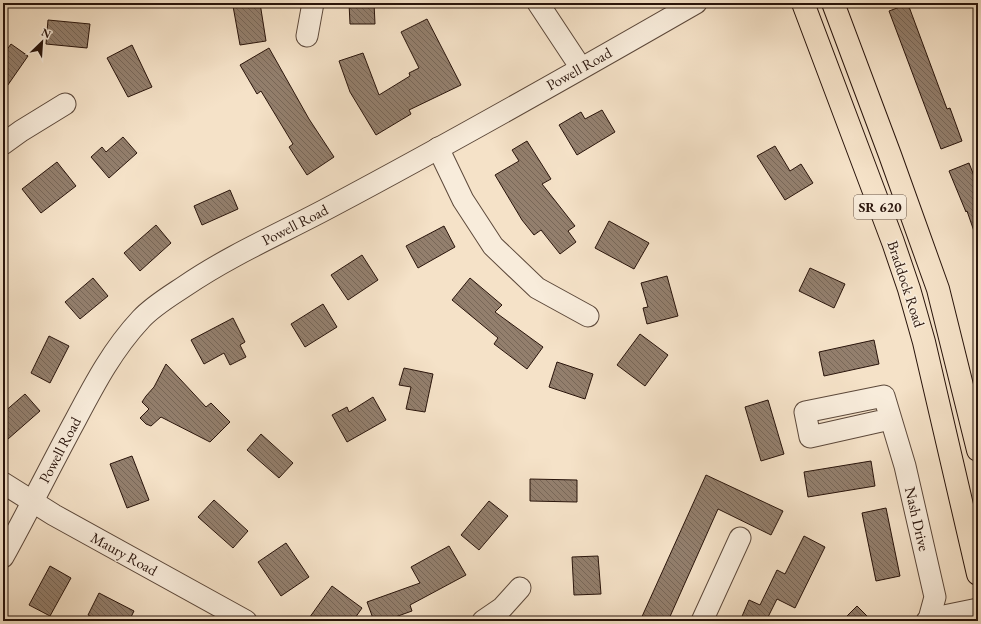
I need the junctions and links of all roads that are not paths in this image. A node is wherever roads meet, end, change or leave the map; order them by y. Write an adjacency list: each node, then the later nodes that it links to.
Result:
1 (312, 3): 6 (street)
2 (538, 3): 7 (street)
3 (696, 3): 7 (street, Powell Road)
4 (803, 3): 18 (main road, Braddock Road / SR 620)
5 (833, 3): 13 (main road, Braddock Road / SR 620)
6 (307, 36)
7 (581, 68): 10 (street, Powell Road)
8 (65, 104): 9 (street)
9 (3, 144)
10 (438, 148): 11 (street); 15 (street, Powell Road)
11 (588, 316)
12 (890, 419): 21 (street, Nash Drive)
13 (978, 450)
14 (3, 483): 15 (street, Maury Road)
15 (33, 502): 17 (street, Powell Road); 22 (street, Maury Road)
16 (740, 538): 24 (street)
17 (3, 557)
18 (978, 574)
19 (520, 588): 23 (street)
20 (978, 609): 21 (street, Nash Drive)
21 (928, 620)
22 (246, 621)
23 (483, 621)
24 (702, 621)

